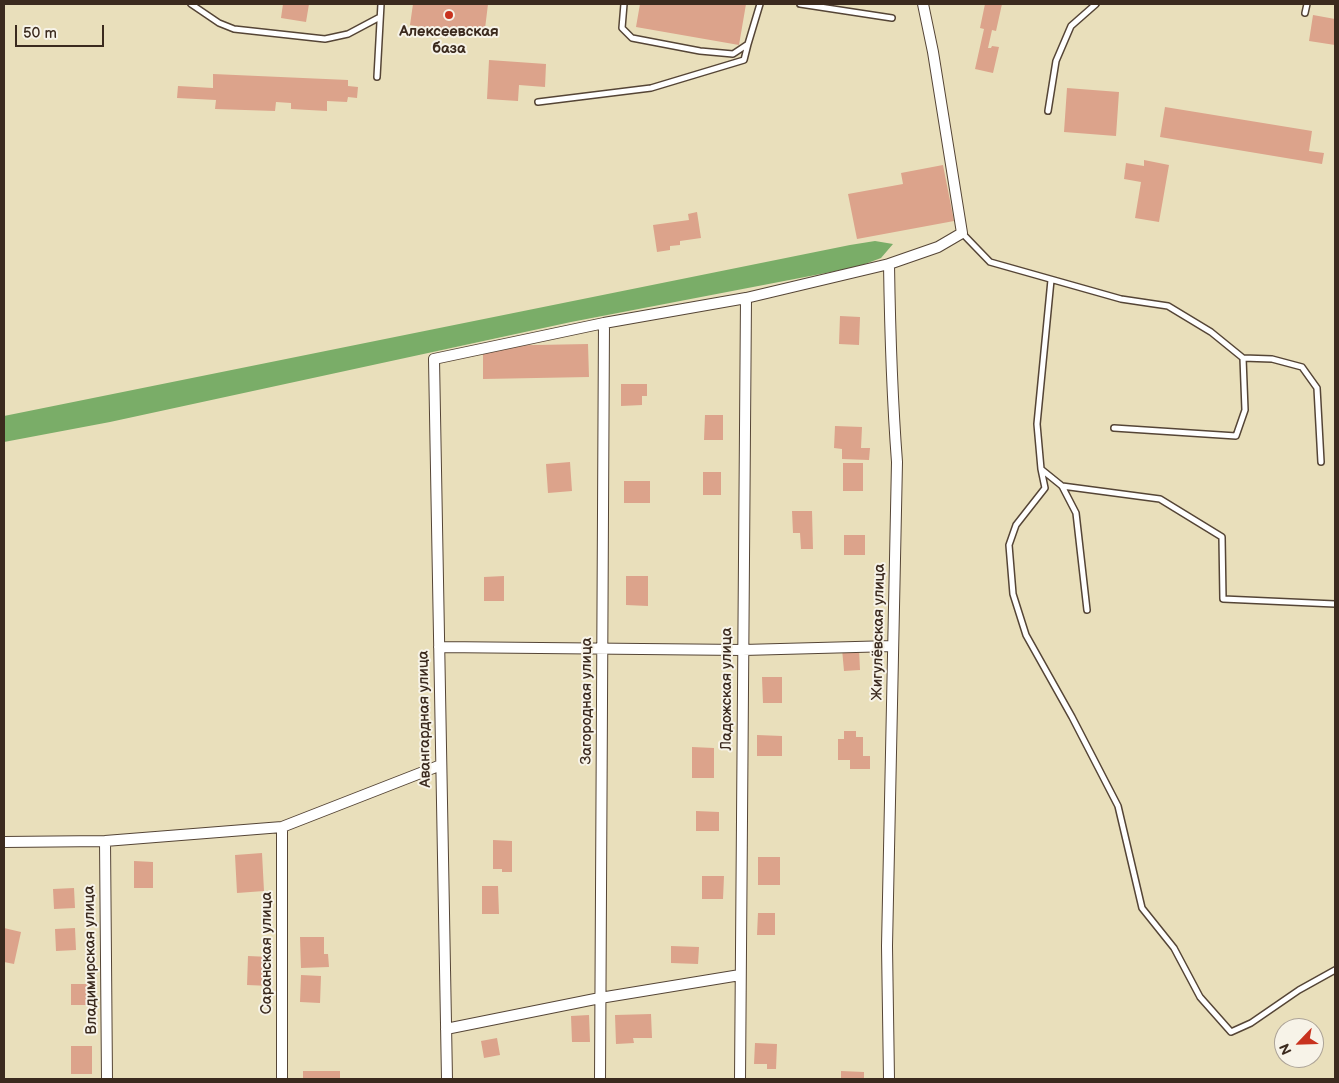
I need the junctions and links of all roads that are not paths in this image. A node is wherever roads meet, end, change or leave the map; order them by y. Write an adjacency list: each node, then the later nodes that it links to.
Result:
1 (191, 4): 10 (lane)
2 (381, 4): 10 (lane)
3 (624, 4): 12 (lane)
4 (760, 4): 12 (lane)
5 (800, 4): 11 (lane)
6 (923, 4): 16 (street)
7 (1096, 4): 15 (lane)
8 (1307, 4): 9 (lane)
9 (1306, 13)
10 (380, 17): 13 (lane)
11 (892, 18)
12 (748, 44): 14 (lane)
13 (377, 77)
14 (538, 102)
15 (1048, 111)
16 (962, 233): 17 (street); 18 (lane)
17 (889, 264): 19 (street); 28 (street, Жигулёвская улица)
18 (1051, 280): 21 (lane); 24 (lane)
19 (746, 298): 20 (street); 31 (street, Ладожская улица)
20 (604, 323): 29 (street, Авангардная улица); 30 (street, Загородная улица)
21 (1243, 358): 22 (lane); 23 (lane)
22 (1114, 428)
23 (1321, 462)
24 (1041, 469): 25 (lane); 36 (lane)
25 (1062, 486): 26 (lane); 27 (lane)
26 (1335, 604)
27 (1087, 610)
28 (893, 646): 31 (street); 45 (street, Жигулёвская улица)
29 (439, 647): 30 (street); 32 (street, Авангардная улица)
30 (602, 648): 31 (street); 38 (street, Загородная улица)
31 (743, 650): 37 (street, Ладожская улица)
32 (441, 765): 33 (street); 39 (street, Авангардная улица)
33 (282, 827): 34 (street); 41 (street, Саранская улица)
34 (105, 841): 35 (street); 40 (street, Владимирская улица)
35 (4, 842)
36 (1335, 970)
37 (740, 975): 38 (street); 44 (street, Ладожская улица)
38 (600, 998): 39 (street); 43 (street, Загородная улица)
39 (446, 1029): 42 (street, Авангардная улица)
40 (107, 1079)
41 (282, 1079)
42 (447, 1079)
43 (600, 1079)
44 (740, 1079)
45 (889, 1079)

